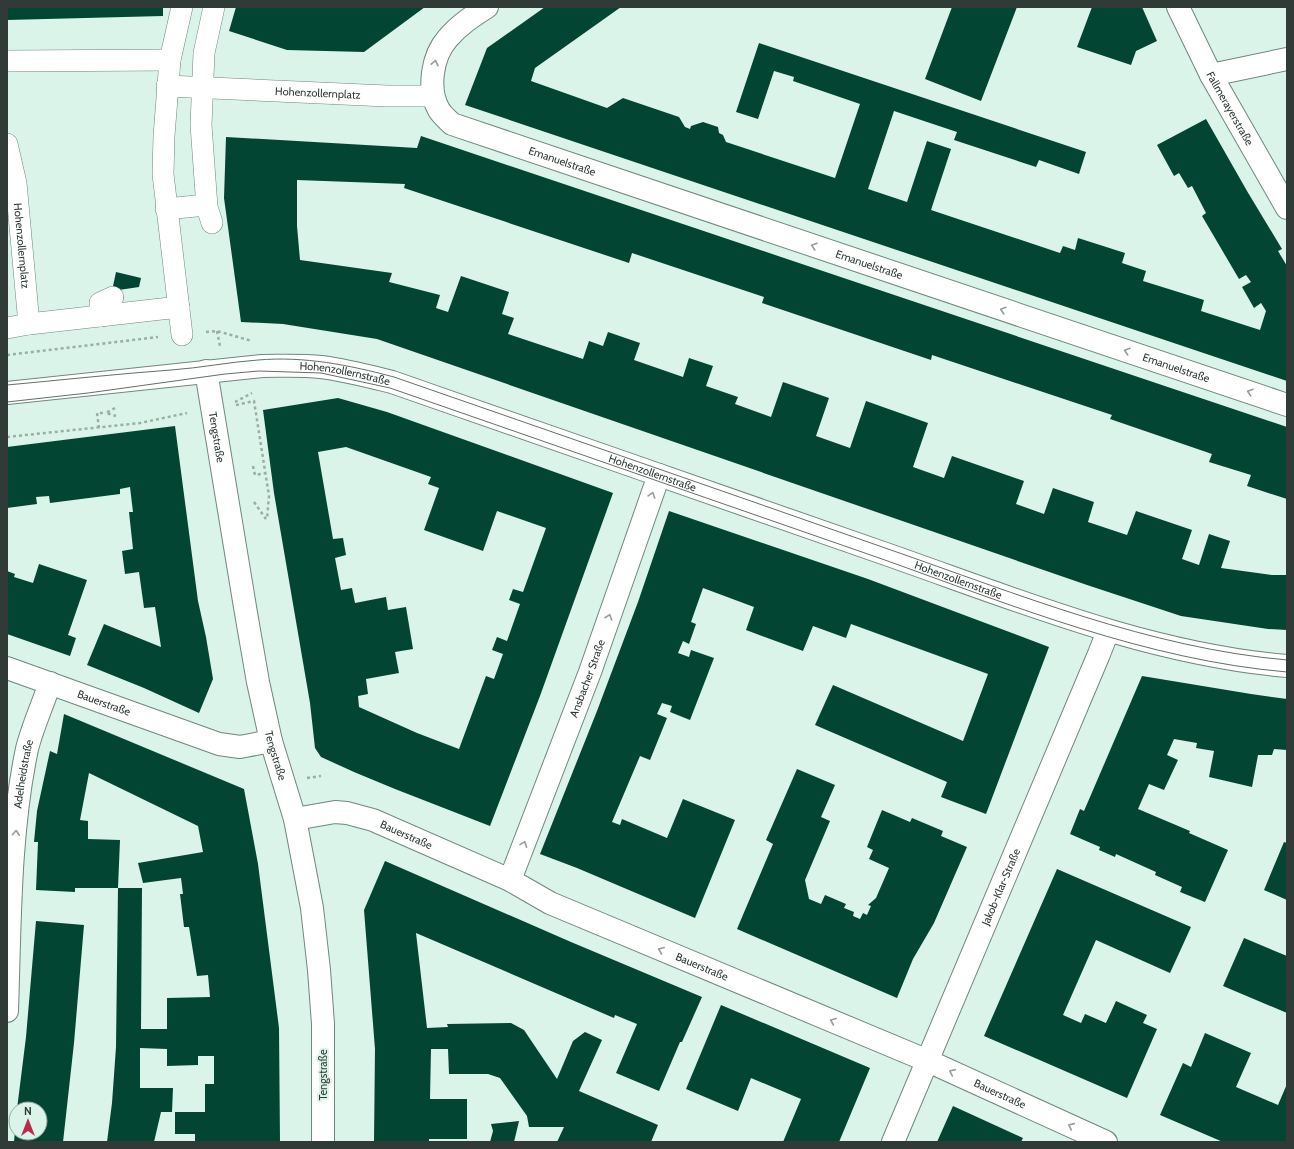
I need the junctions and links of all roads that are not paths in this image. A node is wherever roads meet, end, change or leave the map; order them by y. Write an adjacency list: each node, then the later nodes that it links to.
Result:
1 (214, 7): 10 (street)
2 (487, 7): 11 (street, one-way to 2)
3 (1178, 7): 8 (street, Fallmerayerstraße)
4 (180, 14): 6 (street)
5 (1287, 59): 8 (street)
6 (170, 60): 7 (street); 9 (street)
7 (7, 61)
8 (1211, 74): 13 (street, Fallmerayerstraße)
9 (167, 86): 10 (street, Hohenzollernplatz); 14 (street)
10 (202, 88): 11 (street, Hohenzollernplatz); 14 (street)
11 (434, 96): 21 (street, Emanuelstraße, one-way to 11)
12 (7, 144): 16 (street, Hohenzollernplatz)
13 (1287, 208)
14 (166, 209): 15 (street)
15 (179, 307): 16 (street); 18 (street)
16 (29, 324): 17 (street)
17 (7, 328)
18 (182, 335)
19 (206, 371): 20 (street, Hohenzollernstraße); 22 (street, Hohenzollernstraße); 27 (street, Tengstraße)
20 (7, 393)
21 (1287, 404)
22 (659, 475): 23 (street, Hohenzollernstraße); 29 (street, Ansbacher Straße, one-way to 22)
23 (1108, 630): 24 (street, Hohenzollernstraße); 31 (street, Jakob-Klar-Straße)
24 (1287, 666)
25 (7, 668): 26 (street, Bauerstraße)
26 (50, 683): 27 (street, Bauerstraße); 30 (street, Adelheidstraße, one-way to 26)
27 (271, 741): 28 (street, Tengstraße)
28 (295, 819): 29 (street, Bauerstraße); 32 (street, Tengstraße)
29 (510, 880): 31 (street, Bauerstraße, one-way to 29)
30 (7, 1011)
31 (928, 1061): 33 (street, Jakob-Klar-Straße); 34 (street, Bauerstraße, one-way to 31)
32 (323, 1142)
33 (893, 1142)
34 (1106, 1142)

